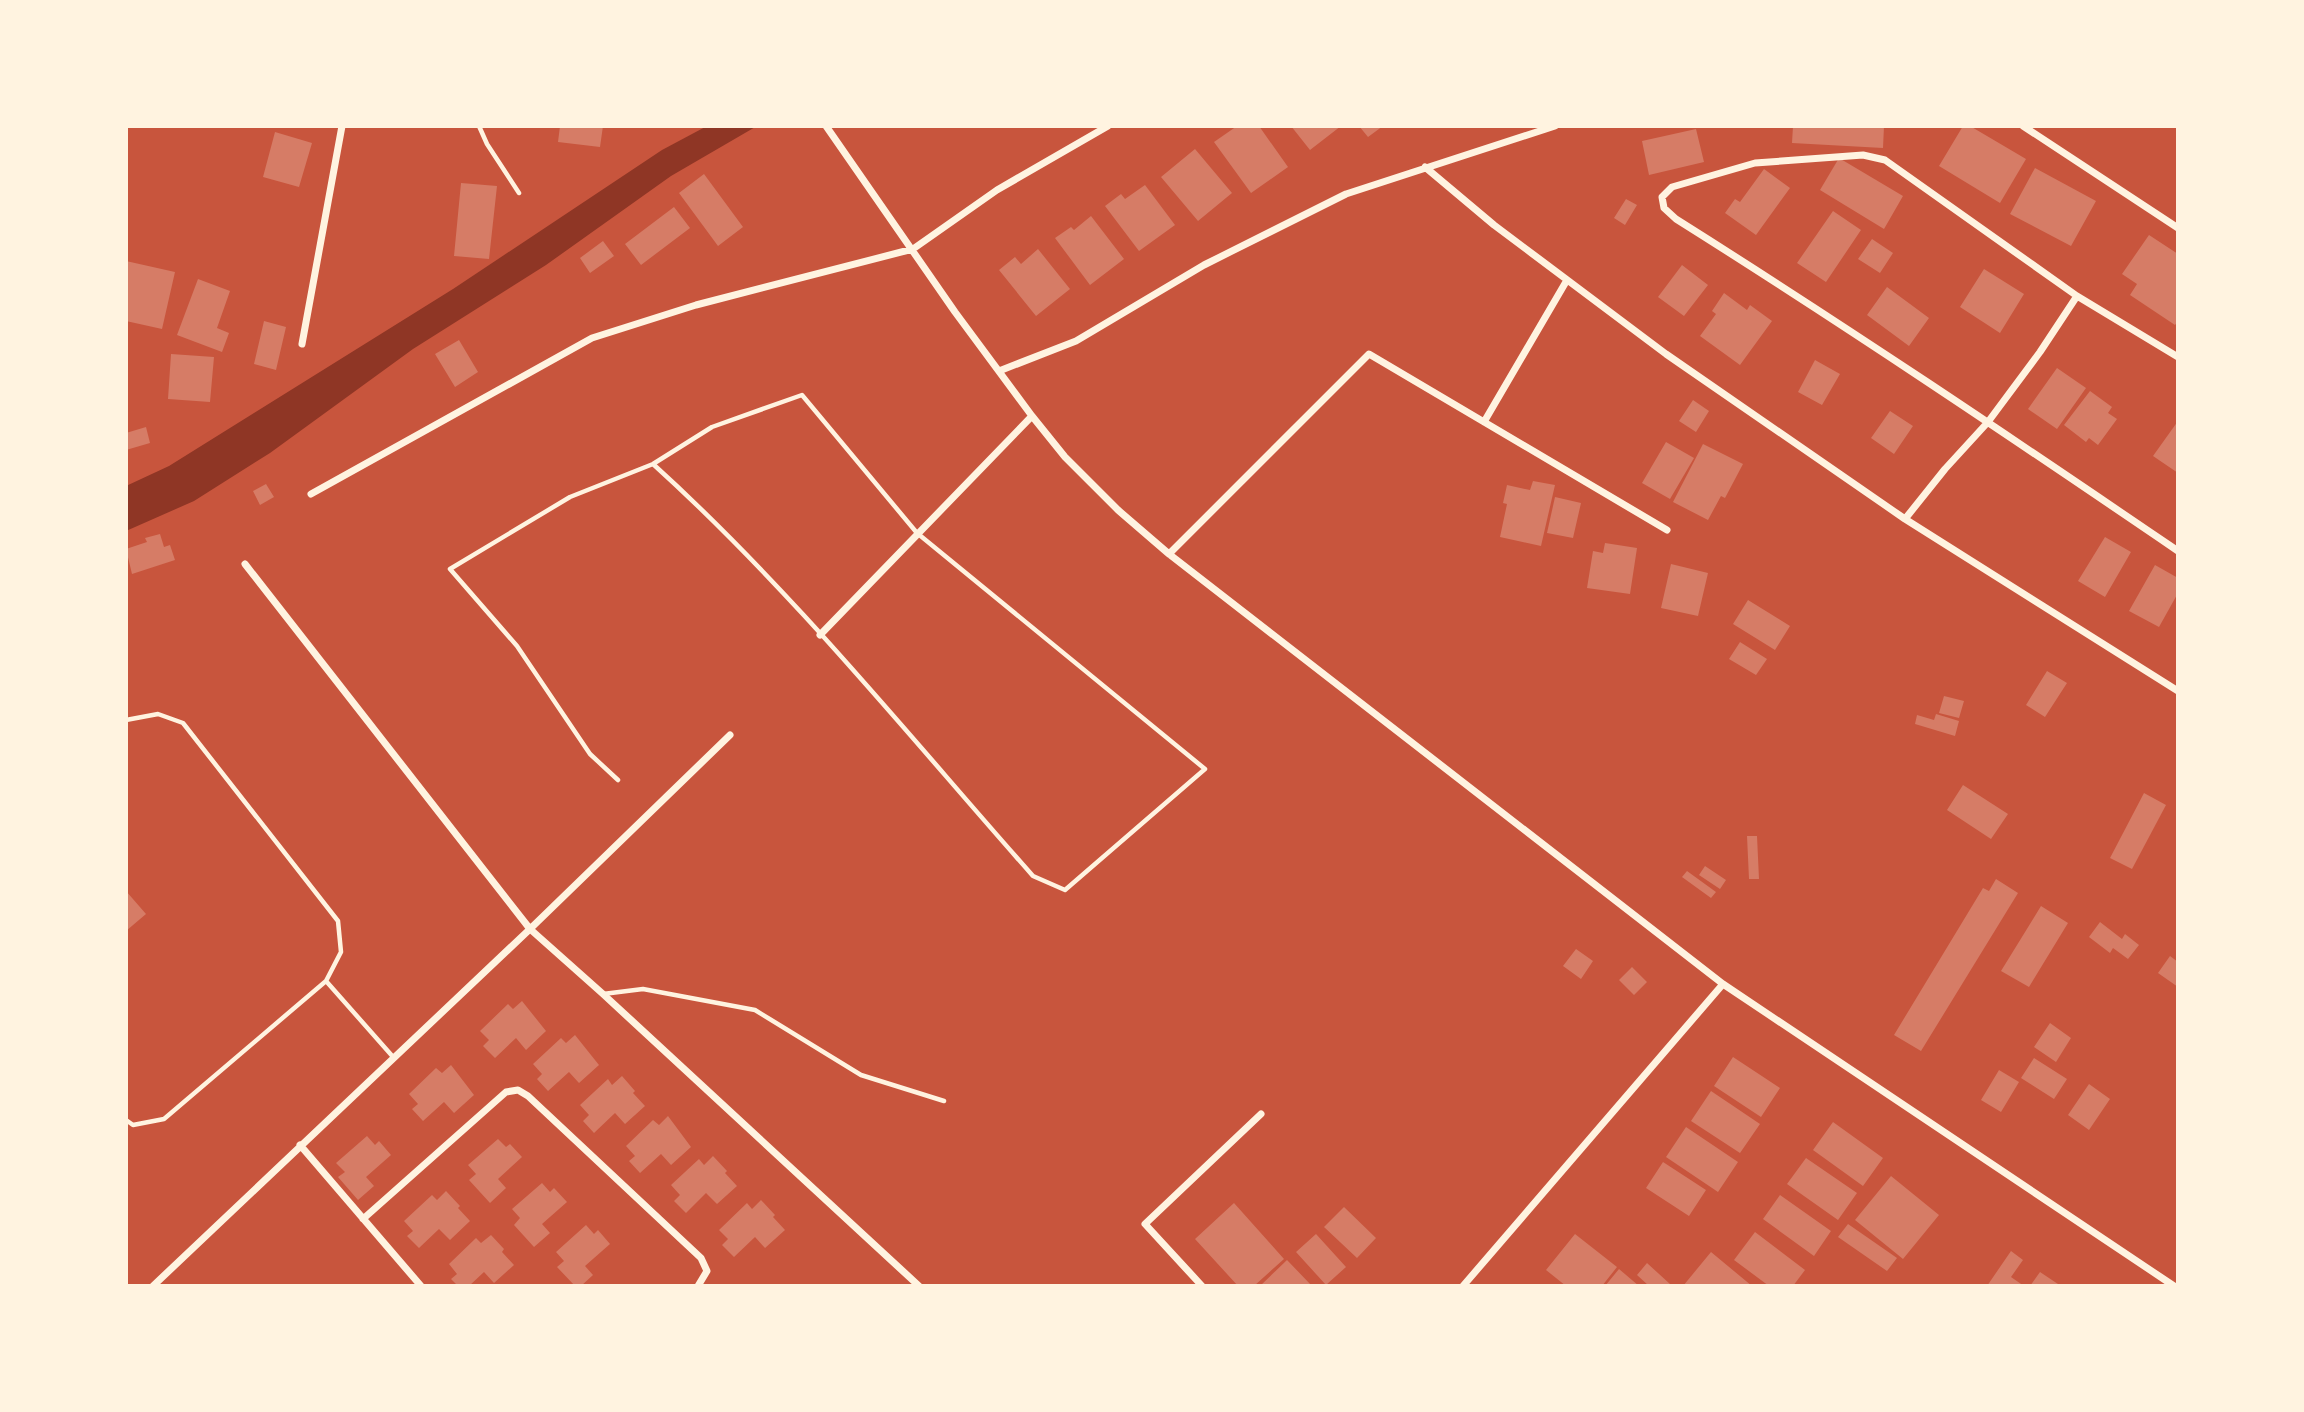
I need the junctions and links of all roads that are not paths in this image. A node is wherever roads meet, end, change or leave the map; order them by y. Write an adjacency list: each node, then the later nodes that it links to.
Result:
1 (342, 126): 13 (street)
2 (479, 126): 8 (lane)
3 (826, 126): 10 (street)
4 (1108, 126): 10 (street)
5 (1555, 126): 7 (street)
6 (2023, 126): 9 (street)
7 (1425, 167): 11 (street); 15 (street)
8 (519, 193)
9 (2178, 228)
10 (913, 249): 15 (street); 20 (street)
11 (1567, 280): 17 (street); 21 (street)
12 (2077, 296): 14 (street); 18 (street); 18 (street)
13 (302, 344)
14 (2178, 357)
15 (999, 371): 16 (street)
16 (1032, 416): 23 (street); 25 (street)
17 (1485, 422): 22 (street); 25 (street)
18 (1988, 422): 21 (street); 24 (street)
19 (653, 464): 23 (lane); 27 (lane); 31 (lane)
20 (311, 494)
21 (1905, 519): 28 (street)
22 (1667, 530)
23 (917, 533): 27 (street); 27 (lane)
24 (2178, 551)
25 (1169, 554): 34 (street)
26 (245, 564): 32 (street)
27 (820, 635)
28 (2178, 691)
29 (126, 720): 33 (lane)
30 (730, 735): 32 (street)
31 (618, 780)
32 (530, 929): 35 (street); 36 (street)
33 (326, 981): 36 (lane); 39 (lane)
34 (1723, 984): 42 (street); 48 (street)
35 (603, 994): 37 (lane); 46 (street)
36 (394, 1058): 40 (street)
37 (944, 1101)
38 (1261, 1114): 47 (street)
39 (126, 1121)
40 (300, 1145): 41 (street); 43 (street)
41 (363, 1220): 44 (street); 45 (street)
42 (2161, 1283): 49 (street)
43 (153, 1286)
44 (421, 1286)
45 (698, 1286)
46 (919, 1286)
47 (1202, 1286)
48 (1463, 1286)
49 (2174, 1286)

